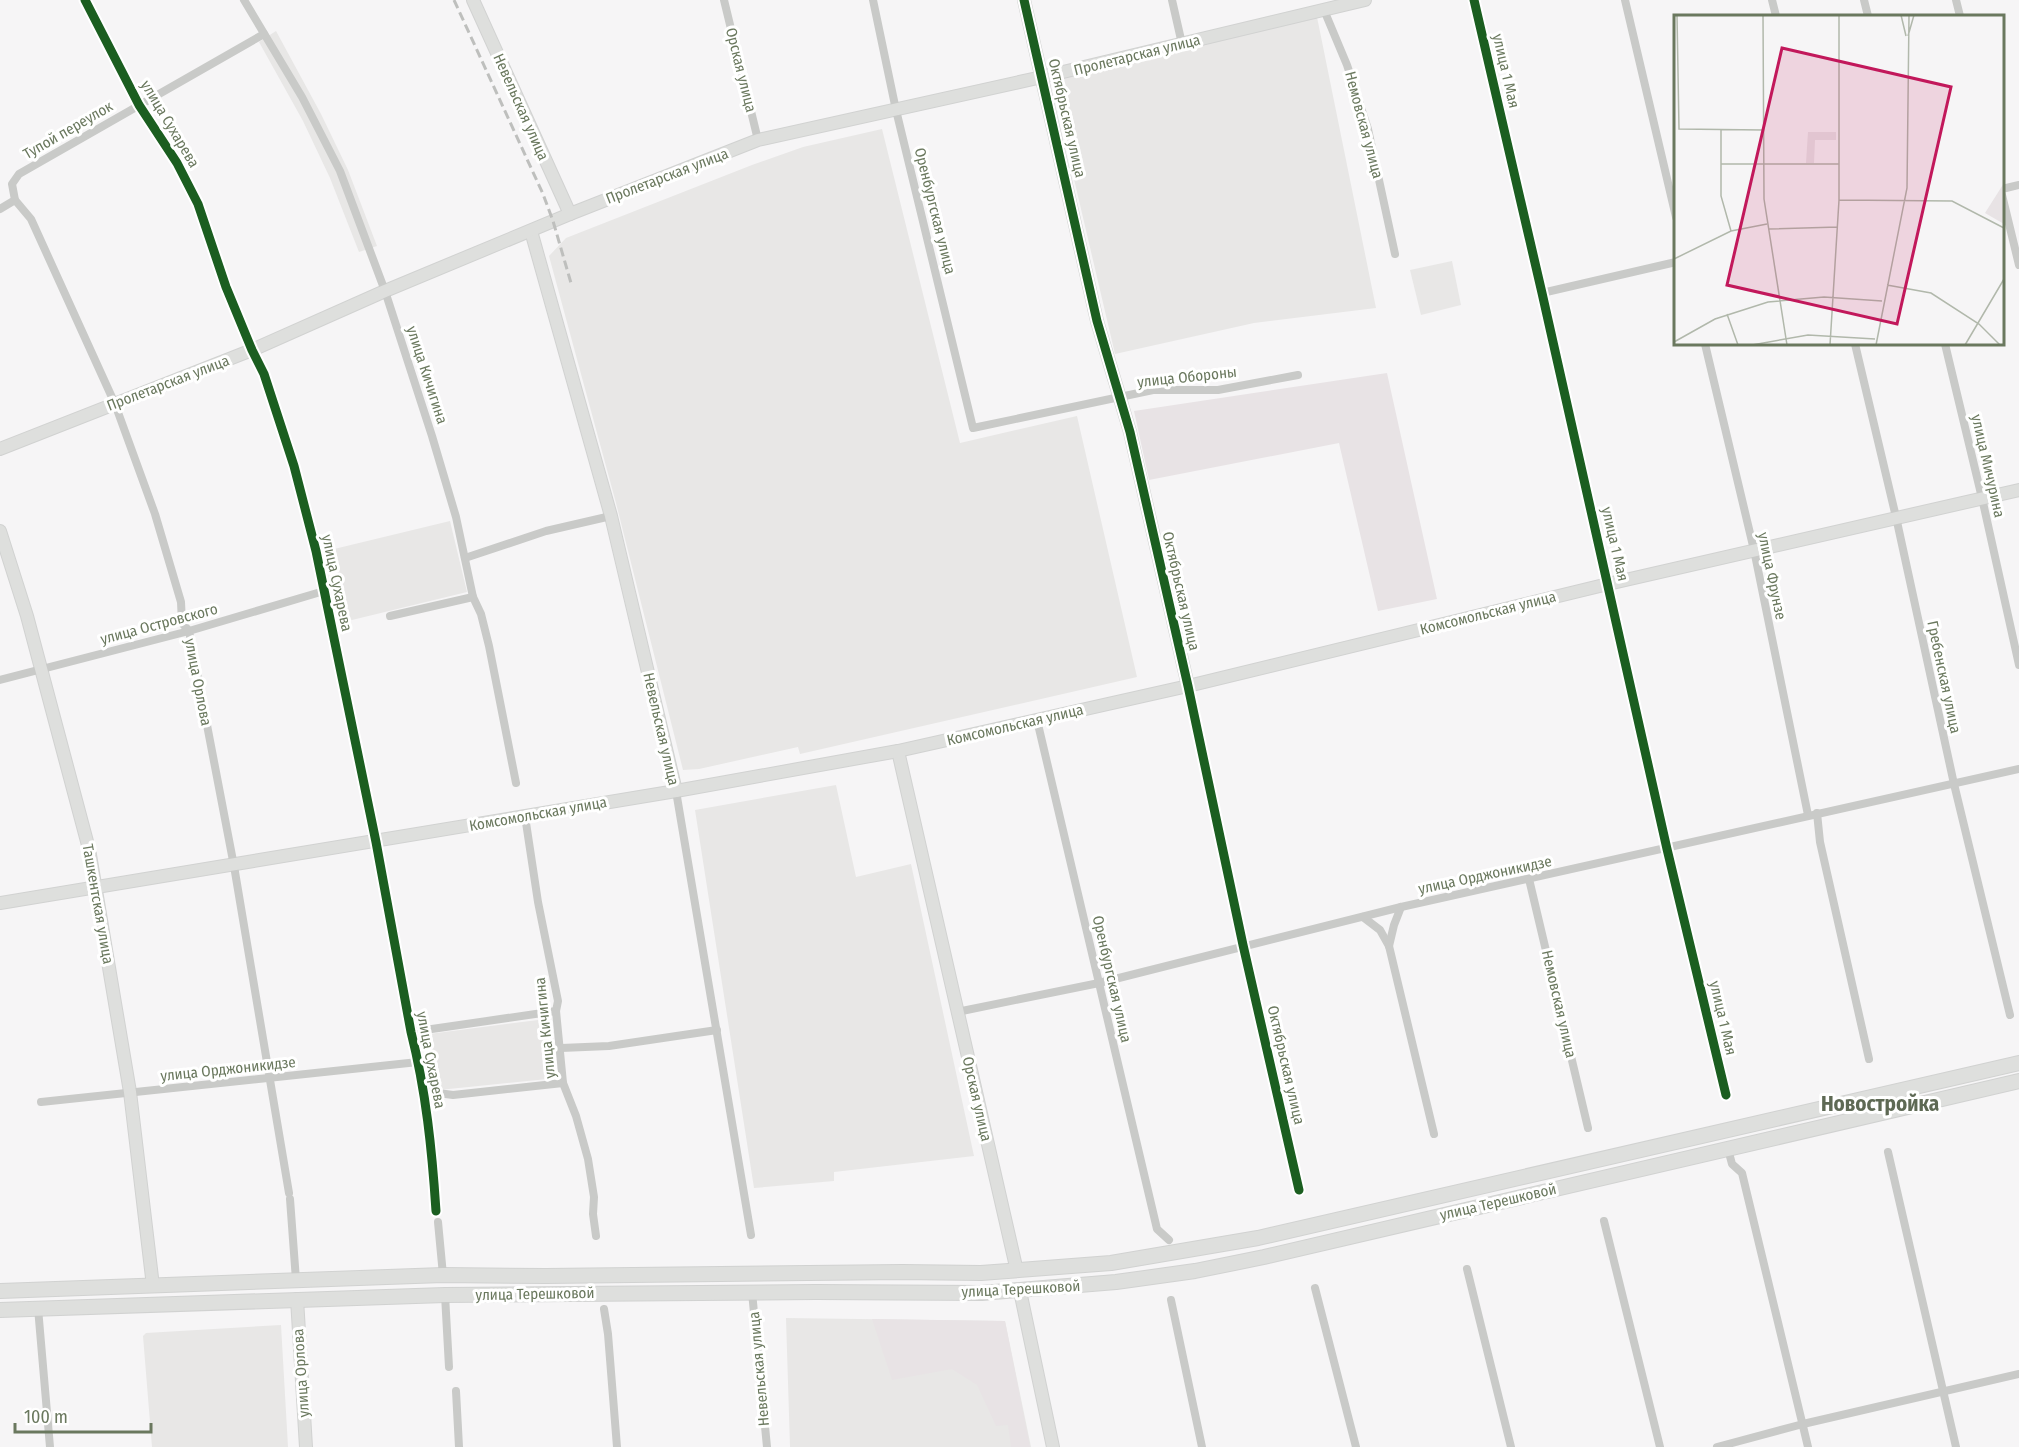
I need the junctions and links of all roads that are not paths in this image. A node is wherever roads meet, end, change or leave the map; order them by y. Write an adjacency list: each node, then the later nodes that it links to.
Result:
1 (85, 0): 21 (street, улица Сухарева)
2 (244, 0): 18 (street, улица Кичигина)
3 (473, 0): 30 (main road, Невельская улица)
4 (724, 0): 23 (street, Орская улица)
5 (873, 0): 22 (street, Оренбургская улица)
6 (1024, 0): 20 (main road, Октябрьская улица)
7 (1172, 0): 19 (street)
8 (1365, 0): 14 (main road, Пролетарская улица)
9 (1474, 0): 36 (street, улица 1 Мая)
10 (1625, 0): 28 (street)
11 (1772, 0): 15 (street)
12 (1864, 0): 16 (street)
13 (1956, 0): 17 (street)
14 (1323, 5): 19 (main road, Пролетарская улица); 32 (street, Немовская улица)
15 (1776, 15)
16 (1868, 15)
17 (1960, 15)
18 (264, 33): 21 (street, Тупой переулок); 35 (street, улица Кичигина)
19 (1182, 44): 20 (main road, Пролетарская улица)
20 (1042, 77): 22 (main road, Пролетарская улица); 42 (main road, Октябрьская улица)
21 (140, 105): 26 (street, Тупой переулок); 40 (street, улица Сухарева)
22 (896, 110): 23 (main road, Пролетарская улица); 44 (street, Оренбургская улица)
23 (758, 140): 30 (main road, Пролетарская улица)
24 (2019, 185): 25 (street)
25 (2004, 189)
26 (15, 200): 29 (street); 43 (street, улица Орлова)
27 (2004, 203): 34 (street)
28 (1674, 208)
29 (0, 209)
30 (570, 214): 31 (main road, Пролетарская улица)
31 (531, 231): 35 (main road, Пролетарская улица); 48 (main road, Невельская улица)
32 (1395, 254)
33 (1674, 262): 36 (street)
34 (2019, 264)
35 (385, 291): 40 (main road, Пролетарская улица); 52 (street, улица Кичигина)
36 (1542, 292): 53 (street, улица 1 Мая)
37 (1705, 345): 51 (street, улица Фрунзе)
38 (1855, 345): 49 (street, Гребенская улица)
39 (1945, 345): 47 (street, улица Мичурина)
40 (252, 350): 43 (main road, Пролетарская улица); 54 (street, улица Сухарева)
41 (1298, 375): 42 (street, улица Обороны)
42 (1120, 399): 44 (street, улица Обороны); 61 (main road, Октябрьская улица)
43 (115, 404): 45 (main road, Пролетарская улица); 57 (street, улица Орлова)
44 (973, 428)
45 (0, 449)
46 (2019, 490): 47 (main road, Комсомольская улица)
47 (1982, 498): 49 (main road, Комсомольская улица); 58 (street, улица Мичурина)
48 (610, 516): 52 (street); 67 (main road, Невельская улица)
49 (1896, 517): 51 (main road, Комсомольская улица); 66 (street, Гребенская улица)
50 (0, 531): 59 (main road, Ташкентская улица)
51 (1754, 550): 53 (main road, Комсомольская улица); 68 (street, улица Фрунзе)
52 (465, 558): 55 (street, улица Кичигина)
53 (1608, 584): 61 (main road, Комсомольская улица); 71 (street, улица 1 Мая)
54 (324, 591): 57 (street, улица Островского); 70 (street, улица Сухарева)
55 (473, 597): 56 (street); 65 (street, улица Кичигина)
56 (390, 616)
57 (189, 631): 59 (street, улица Островского); 72 (street, улица Орлова)
58 (2019, 665)
59 (41, 669): 60 (street, улица Островского); 74 (main road, Ташкентская улица)
60 (0, 680)
61 (1188, 686): 62 (main road, Комсомольская улица); 78 (street, Октябрьская улица)
62 (1037, 720): 63 (main road, Комсомольская улица); 80 (street, Оренбургская улица)
63 (898, 751): 67 (main road, Комсомольская улица); 82 (main road, Орская улица)
64 (2019, 769): 66 (street, улица Орджоникидзе)
65 (516, 783)
66 (1954, 784): 68 (street, улица Орджоникидзе); 83 (street, Гребенская улица)
67 (676, 791): 69 (main road, Комсомольская улица); 84 (street, Невельская улица)
68 (1812, 814): 71 (street, улица Орджоникидзе); 87 (street, улица Фрунзе)
69 (525, 816): 70 (main road, Комсомольская улица); 81 (street, улица Кичигина)
70 (376, 842): 72 (main road, Комсомольская улица); 85 (street, улица Сухарева)
71 (1667, 849): 73 (street, улица Орджоникидзе); 95 (street, улица 1 Мая)
72 (234, 866): 74 (main road, Комсомольская улица); 90 (street, улица Орлова)
73 (1529, 879): 76 (street, улица Орджоникидзе); 97 (street, Немовская улица)
74 (96, 888): 75 (main road, Комсомольская улица); 94 (main road, Ташкентская улица)
75 (0, 903)
76 (1401, 907): 77 (street, улица Орджоникидзе); 79 (street)
77 (1363, 916): 78 (street, улица Орджоникидзе); 79 (street)
78 (1243, 945): 80 (street, улица Орджоникидзе); 101 (street, Октябрьская улица)
79 (1389, 946): 98 (street)
80 (1099, 983): 82 (street, улица Орджоникидзе); 107 (street, Оренбургская улица)
81 (556, 1011): 85 (street); 86 (street, улица Кичигина)
82 (957, 1012): 109 (main road, Орская улица)
83 (2010, 1015)
84 (717, 1030): 86 (street); 105 (street, Невельская улица)
85 (411, 1032): 88 (street, улица Сухарева)
86 (561, 1048): 92 (street, улица Кичигина)
87 (1869, 1059)
88 (418, 1062): 90 (street, улица Орджоникидзе); 93 (street, улица Сухарева)
89 (2019, 1063): 109 (main road, улица Терешковой)
90 (271, 1078): 94 (street, улица Орджоникидзе); 111 (street, улица Орлова)
91 (2019, 1081): 99 (main road, улица Терешковой)
92 (563, 1083): 93 (street); 106 (street, улица Кичигина)
93 (423, 1091): 102 (street, улица Сухарева)
94 (130, 1092): 96 (street, улица Орджоникидзе); 112 (main road, Ташкентская улица)
95 (1726, 1095)
96 (40, 1102)
97 (1588, 1128)
98 (1434, 1134)
99 (1728, 1149): 115 (main road, улица Терешковой); 127 (street)
100 (1888, 1152): 126 (street)
101 (1299, 1190)
102 (436, 1211)
103 (1604, 1221): 137 (street)
104 (438, 1222): 110 (street)
105 (751, 1235)
106 (596, 1236)
107 (1169, 1240)
108 (1467, 1269): 136 (street)
109 (1017, 1271): 110 (main road, улица Терешковой); 115 (main road, Орская улица)
110 (443, 1275): 111 (main road, улица Терешковой)
111 (296, 1280): 112 (main road, улица Терешковой)
112 (153, 1286): 114 (main road, улица Терешковой)
113 (1315, 1288): 135 (street)
114 (0, 1291)
115 (1020, 1291): 116 (main road, улица Терешковой); 133 (main road, Орская улица)
116 (752, 1292): 117 (main road, улица Терешковой); 132 (street, Невельская улица)
117 (445, 1295): 118 (main road, улица Терешковой); 123 (street)
118 (297, 1299): 120 (main road, улица Терешковой); 129 (main road, улица Орлова)
119 (1171, 1300): 134 (street)
120 (38, 1308): 122 (main road, улица Терешковой); 128 (street)
121 (604, 1309): 131 (street)
122 (0, 1310)
123 (449, 1367)
124 (2019, 1374): 126 (street)
125 (456, 1390): 130 (street)
126 (1943, 1390): 127 (street); 140 (street)
127 (1803, 1424): 138 (street); 139 (street)
128 (50, 1447)
129 (306, 1447)
130 (459, 1447)
131 (617, 1447)
132 (767, 1447)
133 (1053, 1447)
134 (1202, 1447)
135 (1356, 1447)
136 (1511, 1447)
137 (1660, 1447)
138 (1717, 1447)
139 (1808, 1447)
140 (1956, 1447)

